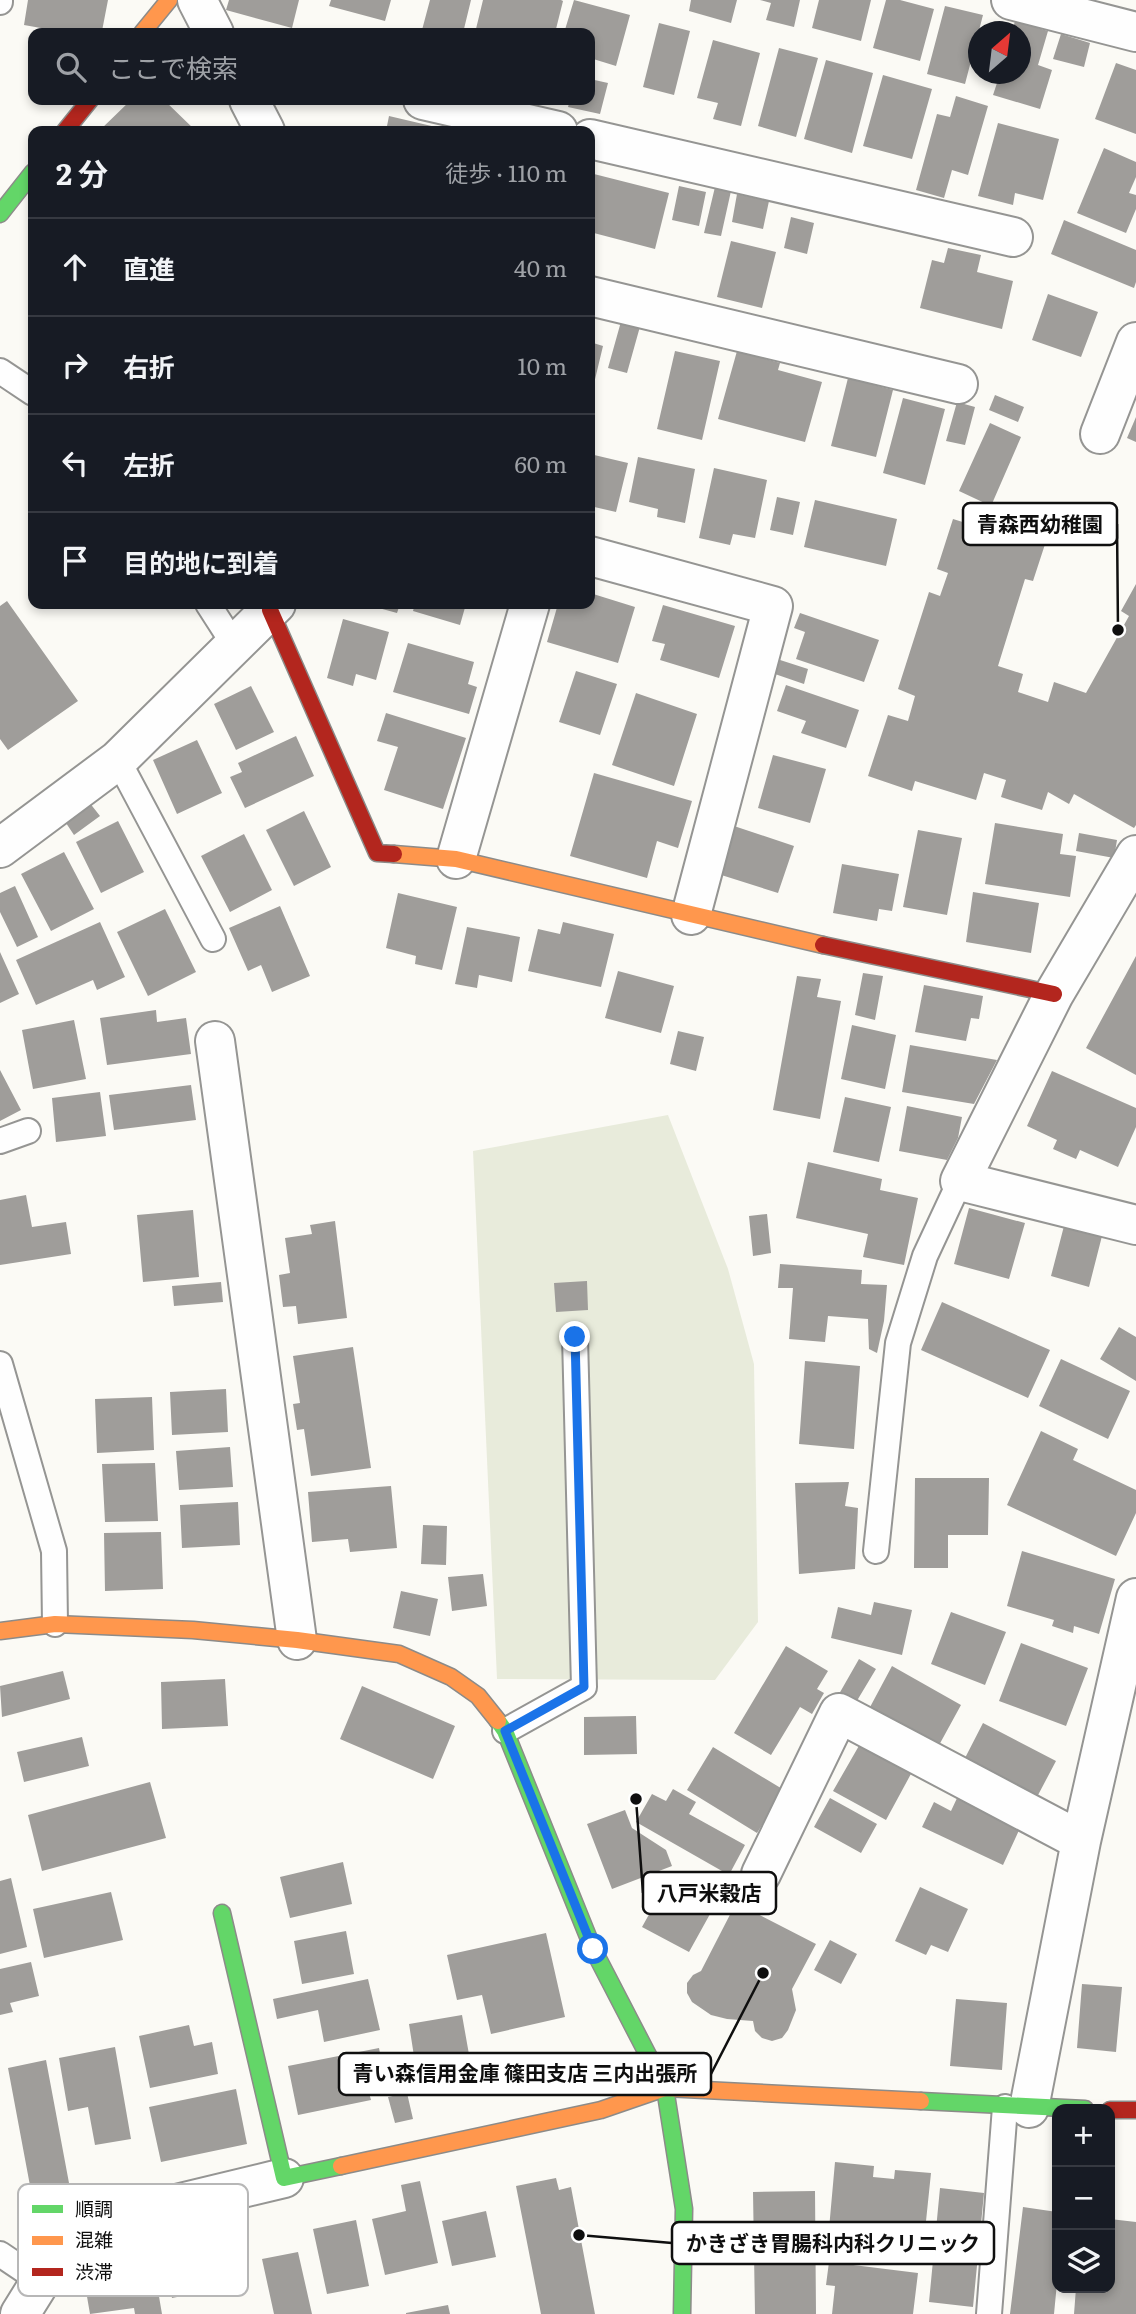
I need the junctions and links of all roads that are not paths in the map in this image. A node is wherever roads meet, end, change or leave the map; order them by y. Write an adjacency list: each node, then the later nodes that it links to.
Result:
1 (169, 0): 4 (street)
2 (197, 0): 5 (street)
3 (1012, 0): 6 (street)
4 (146, 28)
5 (211, 28)
6 (1136, 32)
7 (86, 105): 10 (street)
8 (252, 105): 11 (street)
9 (445, 105): 12 (street)
10 (69, 126)
11 (262, 126)
12 (536, 126)
13 (595, 140): 16 (street)
14 (28, 178): 15 (street)
15 (0, 214)
16 (1013, 237)
17 (595, 297): 20 (street)
18 (1136, 342): 22 (street)
19 (0, 370): 21 (lane)
20 (958, 384)
21 (28, 390)
22 (1100, 434)
23 (595, 557): 33 (street)
24 (211, 609): 28 (lane)
25 (271, 609): 28 (street)
26 (274, 609): 32 (street)
27 (529, 609): 32 (street)
28 (235, 646): 29 (street)
29 (118, 760): 30 (street); 34 (lane)
30 (0, 848)
31 (1136, 855): 35 (street)
32 (456, 859): 33 (street)
33 (691, 915): 35 (street)
34 (213, 939)
35 (1054, 994): 39 (street)
36 (215, 1041): 47 (street)
37 (28, 1130): 38 (lane)
38 (0, 1141)
39 (960, 1181): 40 (street); 43 (lane)
40 (1136, 1225)
41 (575, 1337): 48 (lane)
42 (0, 1364): 45 (lane)
43 (876, 1551)
44 (1134, 1614): 49 (street)
45 (55, 1624): 46 (street); 47 (street)
46 (0, 1631)
47 (297, 1640): 48 (street)
48 (505, 1731): 52 (street)
49 (1081, 1841): 50 (street); 53 (street)
50 (761, 1874)
51 (222, 1913): 57 (street)
52 (665, 2088): 53 (street); 57 (street); 63 (street)
53 (1017, 2107): 54 (street); 64 (lane)
54 (1052, 2108)
55 (1115, 2110): 56 (street)
56 (1136, 2110)
57 (285, 2178): 58 (street)
58 (248, 2187)
59 (0, 2254): 60 (lane)
60 (18, 2266)
61 (31, 2296): 62 (street)
62 (20, 2314)
63 (682, 2314)
64 (989, 2314)

